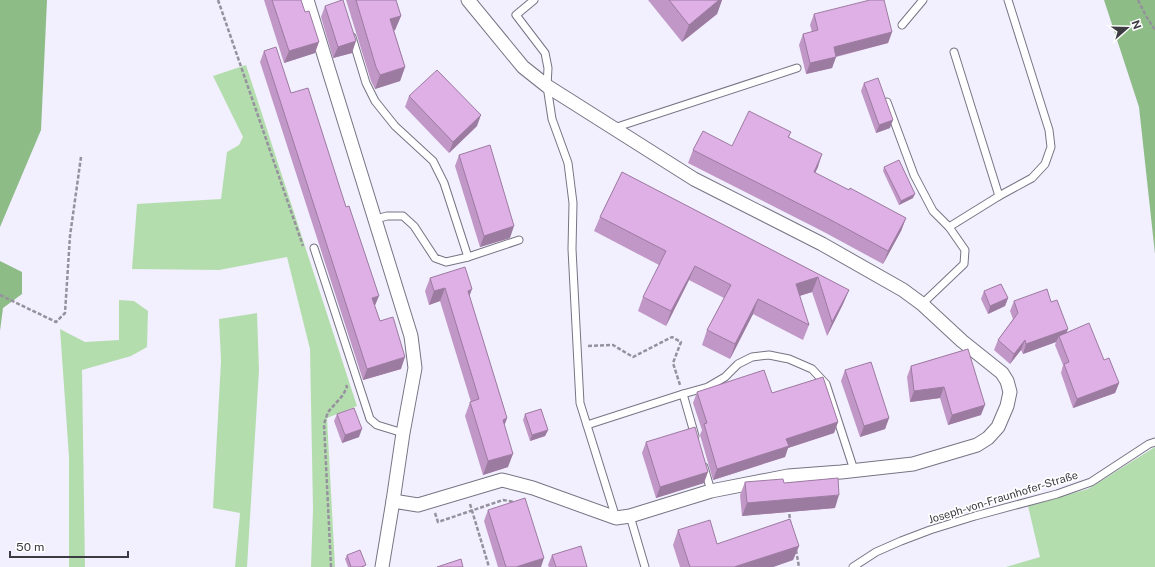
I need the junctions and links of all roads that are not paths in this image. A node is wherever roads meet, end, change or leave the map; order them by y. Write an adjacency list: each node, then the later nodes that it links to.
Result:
1 (307, 0): 14 (street)
2 (468, 0): 10 (street)
3 (534, 0): 10 (lane)
4 (923, 0): 6 (lane)
5 (1008, 0): 13 (lane)
6 (902, 25)
7 (350, 30): 18 (lane)
8 (954, 52): 13 (lane)
9 (797, 68): 12 (lane)
10 (547, 86): 12 (street); 21 (lane)
11 (884, 96): 15 (lane)
12 (614, 128): 19 (street)
13 (1000, 196): 15 (lane)
14 (376, 219): 18 (lane); 22 (street)
15 (949, 227): 19 (lane)
16 (519, 240): 18 (lane)
17 (314, 248): 22 (lane)
18 (468, 257)
19 (922, 304): 26 (street)
20 (683, 394): 21 (lane); 24 (lane); 26 (lane)
21 (587, 425): 30 (lane)
22 (403, 433): 28 (street)
23 (1155, 442): 33 (lane, Joseph-von-Fraunhofer-Straße)
24 (697, 443)
25 (701, 457): 27 (lane)
26 (854, 470): 27 (street)
27 (711, 491): 29 (street)
28 (393, 502): 30 (street); 31 (street)
29 (630, 516): 30 (street); 32 (lane)
30 (616, 518)
31 (382, 567)
32 (645, 567)
33 (853, 567)

